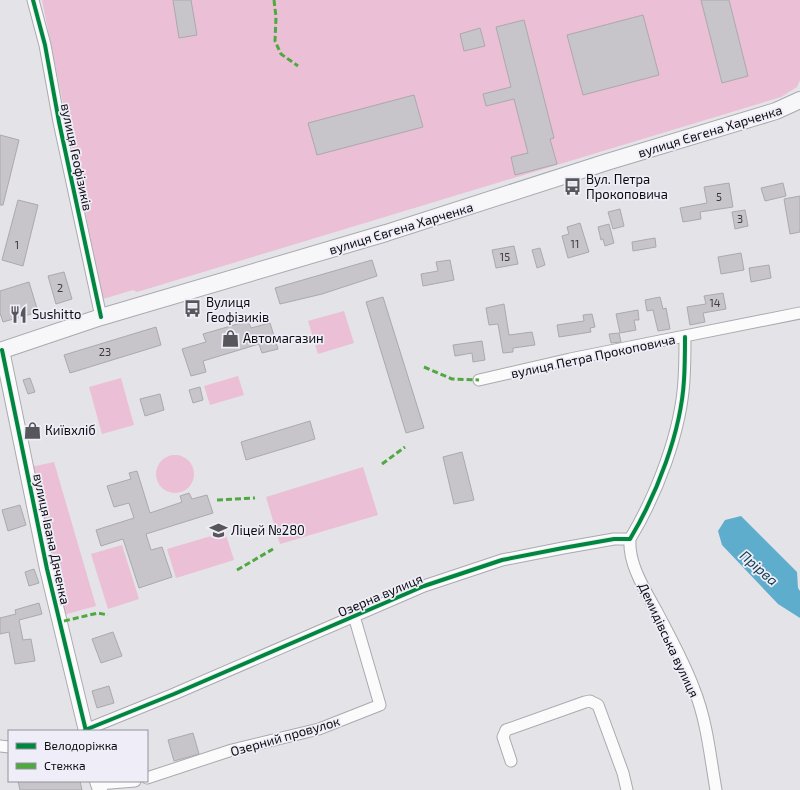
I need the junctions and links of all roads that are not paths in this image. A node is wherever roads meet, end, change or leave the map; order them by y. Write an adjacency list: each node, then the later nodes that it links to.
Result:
1 (33, 0): 4 (street, вулиця Геофізиків)
2 (800, 100): 4 (main road, вулиця Євгена Харченка)
3 (800, 313): 5 (street, вулиця Петра Прокоповича)
4 (101, 317): 6 (main road, вулиця Євгена Харченка)
5 (685, 336): 7 (street, вулиця Петра Прокоповича); 8 (street)
6 (1, 351): 10 (street, вулиця Івана Дяченка)
7 (479, 380)
8 (630, 539): 9 (street, Озерна вулиця); 17 (street, Демидівська вулиця)
9 (354, 616): 11 (street, Озерна вулиця); 13 (street, Озерний провулок)
10 (86, 730)
11 (88, 730)
12 (511, 761): 16 (street)
13 (148, 778)
14 (126, 782): 15 (street)
15 (98, 785)
16 (627, 790)
17 (716, 790)

